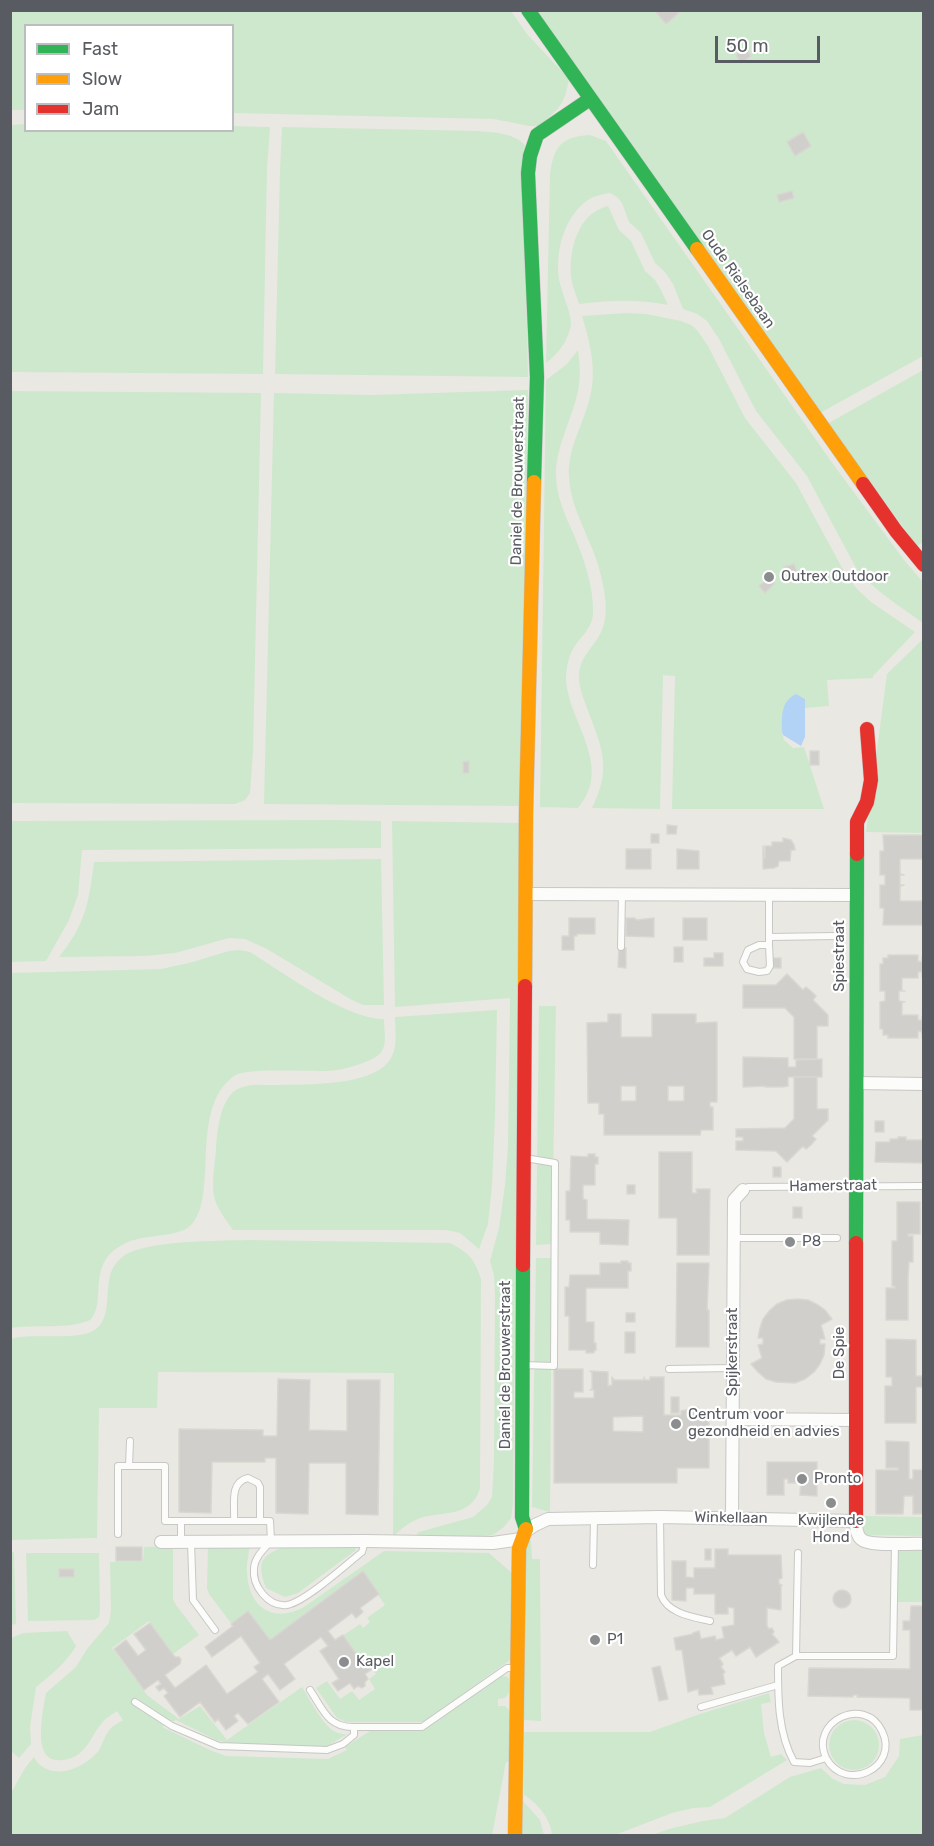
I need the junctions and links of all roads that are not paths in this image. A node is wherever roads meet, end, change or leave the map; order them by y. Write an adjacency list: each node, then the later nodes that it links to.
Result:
1 (528, 10): 2 (street, Oude Rielsebaan)
2 (591, 99): 3 (street, Oude Rielsebaan); 5 (street, Daniel de Brouwerstraat)
3 (924, 565)
4 (867, 729): 8 (street, Spiestraat)
5 (525, 894): 6 (street); 15 (street, Daniel de Brouwerstraat)
6 (622, 894): 7 (street); 12 (lane)
7 (769, 894): 8 (street); 10 (lane)
8 (857, 895): 13 (street, Spiestraat)
9 (836, 936): 10 (lane)
10 (770, 937): 11 (lane)
11 (770, 945): 11 (lane)
12 (621, 947)
13 (856, 1083): 14 (street); 16 (street, Spiestraat)
14 (924, 1084)
15 (524, 1158): 21 (street, Daniel de Brouwerstraat); 21 (lane)
16 (856, 1186): 17 (lane, Hamerstraat); 18 (lane, Hamerstraat); 25 (street, De Spie)
17 (924, 1186)
18 (743, 1190): 19 (street, Spijkerstraat)
19 (734, 1238): 20 (lane); 22 (street, Spijkerstraat)
20 (837, 1238)
21 (523, 1365): 36 (street, Daniel de Brouwerstraat)
22 (733, 1368): 23 (lane); 24 (street, Spijkerstraat)
23 (669, 1369)
24 (733, 1419): 25 (street); 30 (street, Spijkerstraat)
25 (856, 1420): 34 (street, De Spie)
26 (130, 1442): 27 (lane)
27 (129, 1466): 31 (lane); 35 (lane)
28 (660, 1517): 29 (street, Winkellaan); 30 (street, Winkellaan); 45 (lane)
29 (594, 1518): 36 (street, Winkellaan); 44 (lane)
30 (732, 1518): 34 (street, Winkellaan)
31 (181, 1521): 32 (lane); 39 (lane)
32 (234, 1521): 33 (lane); 33 (lane)
33 (260, 1521): 40 (lane)
34 (856, 1521): 41 (street)
35 (118, 1534)
36 (524, 1535): 37 (street, Winkellaan); 48 (street, Daniel de Brouwerstraat)
37 (365, 1541): 40 (street, Winkellaan); 40 (lane)
38 (161, 1542): 39 (street, Winkellaan)
39 (186, 1542): 40 (street, Winkellaan); 46 (lane)
40 (271, 1542)
41 (895, 1544): 42 (street); 47 (lane)
42 (924, 1544)
43 (798, 1552): 47 (lane)
44 (593, 1565)
45 (710, 1621)
46 (214, 1630)
47 (796, 1656): 49 (lane)
48 (518, 1668): 53 (lane); 55 (street, Daniel de Brouwerstraat)
49 (778, 1685): 52 (lane); 54 (lane)
50 (310, 1690): 53 (lane)
51 (135, 1702): 53 (lane)
52 (701, 1707)
53 (354, 1727)
54 (826, 1758): 54 (lane)
55 (515, 1836)

